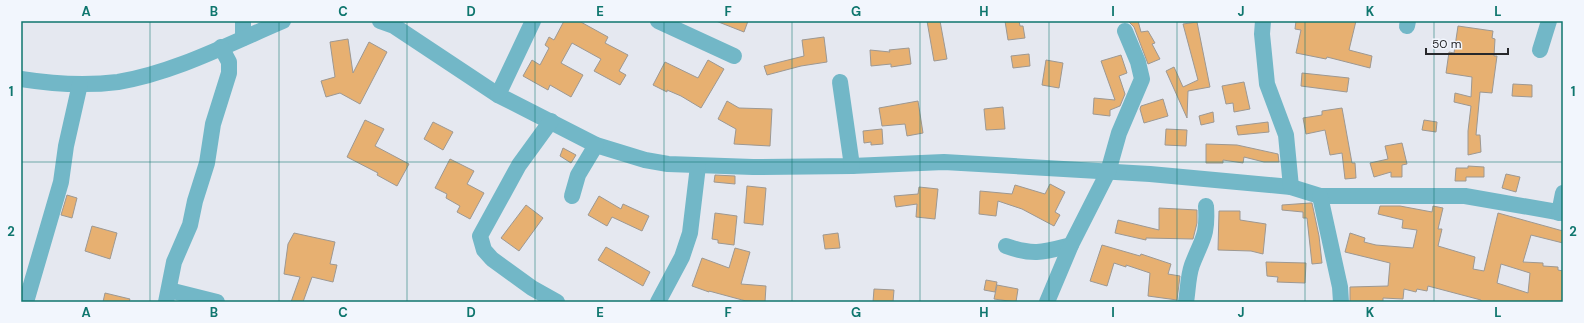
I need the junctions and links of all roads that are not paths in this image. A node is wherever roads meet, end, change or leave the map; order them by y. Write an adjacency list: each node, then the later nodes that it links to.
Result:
1 (243, 21): 9 (street)
2 (283, 21): 9 (street)
3 (380, 21): 16 (street)
4 (533, 21): 16 (street)
5 (658, 21): 12 (street)
6 (1263, 21): 22 (street)
7 (1549, 21): 11 (street)
8 (1125, 31): 21 (street)
9 (243, 38): 10 (street)
10 (221, 47): 15 (street); 30 (street)
11 (1540, 50)
12 (734, 56)
13 (21, 79): 15 (street)
14 (840, 82): 20 (street)
15 (80, 84): 32 (street)
16 (498, 95): 17 (street)
17 (551, 120): 18 (street); 34 (street)
18 (596, 145): 19 (street); 24 (street)
19 (698, 166): 20 (street); 31 (street)
20 (852, 166): 21 (street)
21 (1108, 172): 22 (street); 28 (street)
22 (1291, 188): 25 (street)
23 (1563, 193): 27 (street)
24 (572, 196)
25 (1320, 196): 27 (street); 37 (street)
26 (1206, 206): 36 (street)
27 (1561, 213)
28 (1071, 245): 29 (street); 35 (street)
29 (1006, 246)
30 (167, 296): 33 (street)
31 (664, 299)
32 (26, 302)
33 (217, 302)
34 (557, 302)
35 (1047, 302)
36 (1186, 302)
37 (1341, 302)

